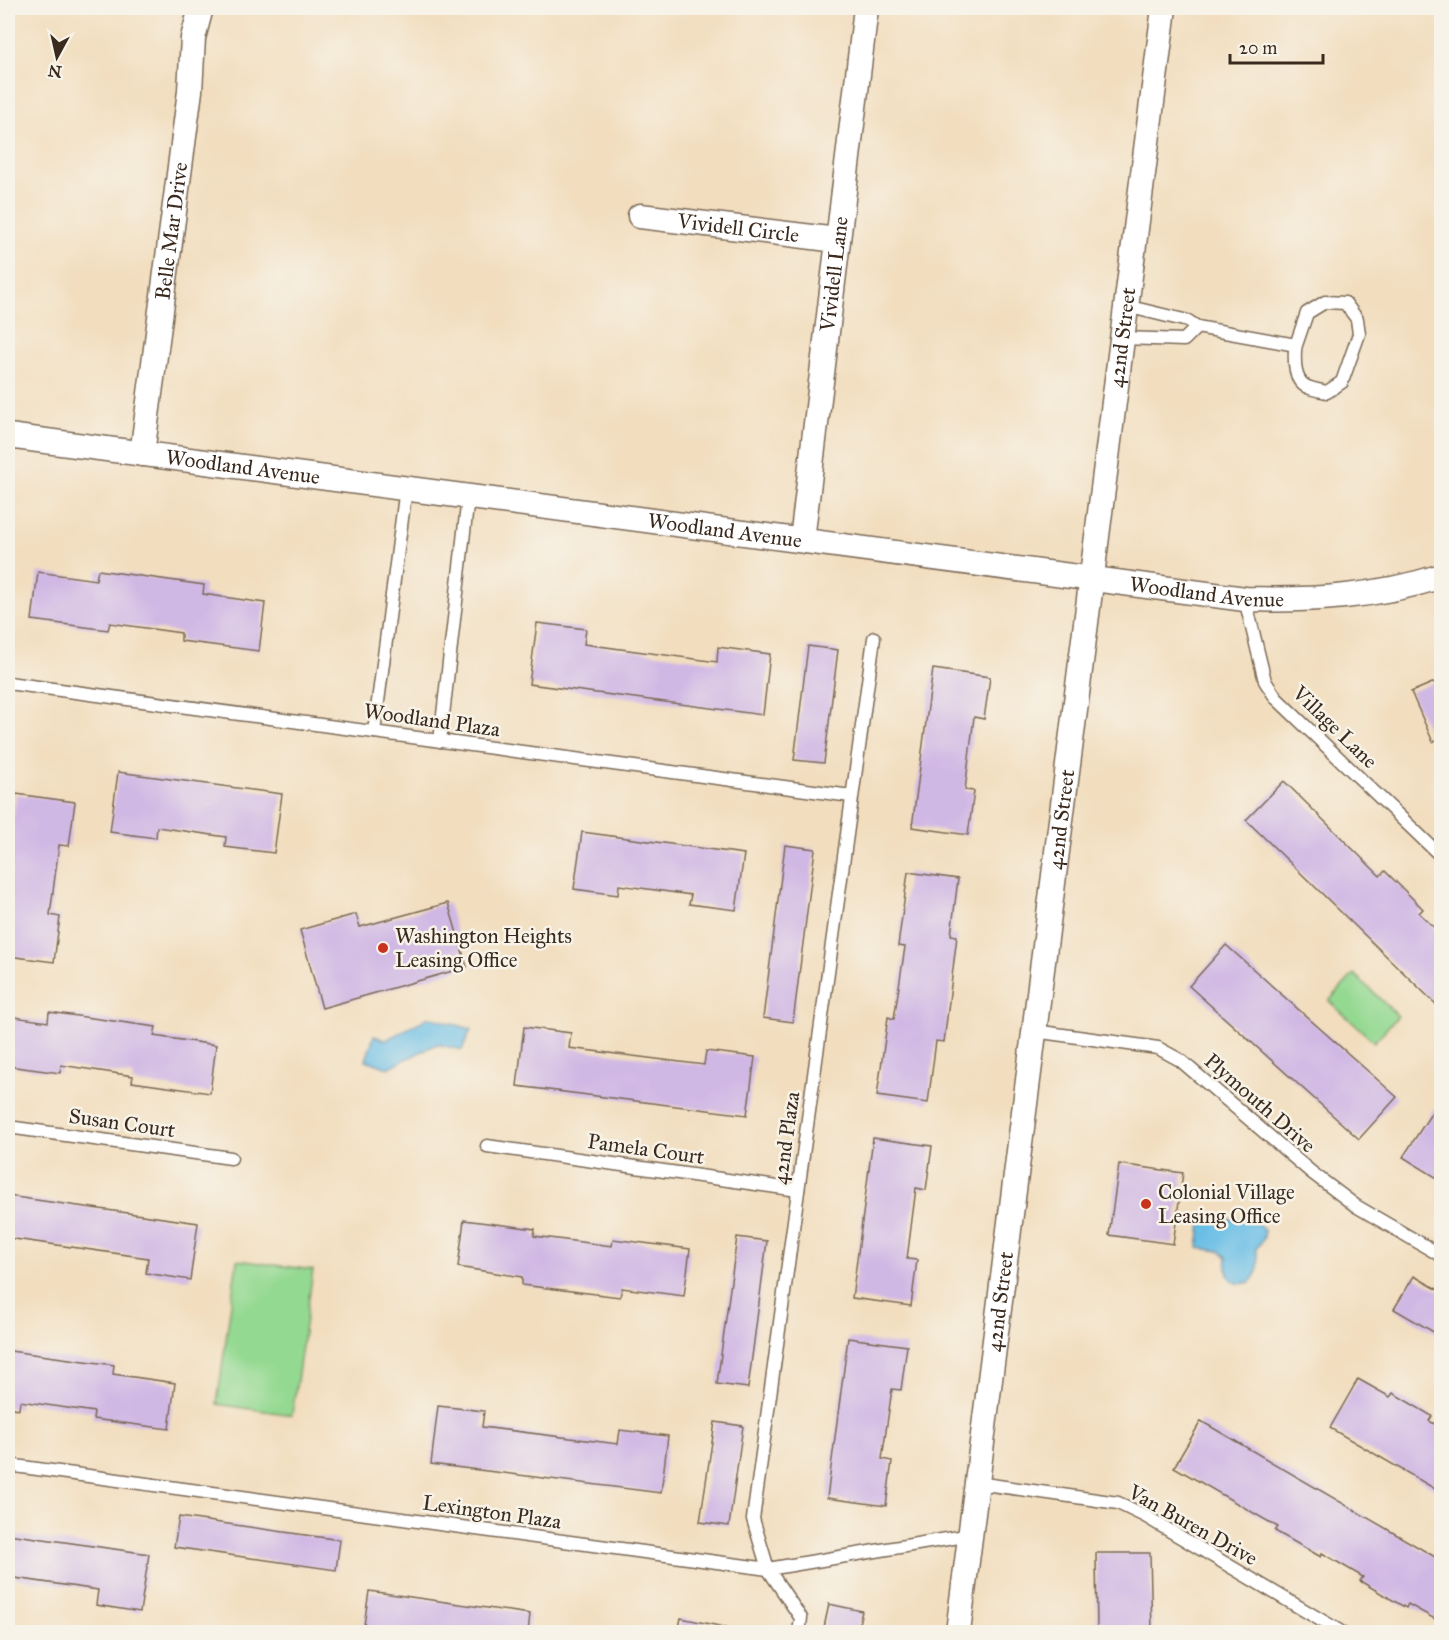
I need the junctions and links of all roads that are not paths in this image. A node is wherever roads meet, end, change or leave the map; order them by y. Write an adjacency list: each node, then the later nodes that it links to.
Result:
1 (201, 8): 11 (street, Belle Mar Drive)
2 (866, 8): 5 (street, Vividell Lane)
3 (1164, 8): 6 (street, 42nd Street)
4 (640, 216): 5 (street, Vividell Circle)
5 (837, 240): 14 (street, Vividell Lane)
6 (1126, 306): 7 (lane); 8 (street, 42nd Street)
7 (1197, 327): 8 (lane); 9 (lane)
8 (1122, 338): 16 (street, 42nd Street)
9 (1296, 345): 9 (lane)
10 (8, 436): 11 (street, Woodland Avenue)
11 (142, 454): 12 (street, Woodland Avenue)
12 (406, 488): 13 (street, Woodland Avenue); 20 (lane)
13 (468, 496): 14 (street, Woodland Avenue); 21 (lane)
14 (802, 540): 16 (street, Woodland Avenue)
15 (1442, 576): 17 (street, Woodland Avenue)
16 (1091, 580): 17 (street, Woodland Avenue); 24 (street, 42nd Street)
17 (1245, 599): 23 (lane, Village Lane)
18 (874, 638): 22 (lane, 42nd Plaza)
19 (8, 683): 20 (lane, Woodland Plaza)
20 (374, 732): 21 (lane, Woodland Plaza)
21 (440, 741): 22 (lane, Woodland Plaza)
22 (851, 796): 28 (lane, 42nd Plaza)
23 (1442, 856)
24 (1034, 1031): 29 (lane, Plymouth Drive); 31 (street, 42nd Street)
25 (8, 1127): 27 (lane, Susan Court)
26 (487, 1146): 28 (lane, Pamela Court)
27 (231, 1158)
28 (798, 1191): 33 (lane, 42nd Plaza)
29 (1442, 1256)
30 (8, 1465): 33 (lane, Lexington Plaza)
31 (977, 1483): 32 (street, 42nd Street); 36 (lane, Van Buren Drive)
32 (971, 1535): 33 (lane, Lexington Plaza); 35 (street, 42nd Street)
33 (768, 1569): 34 (lane, 42nd Plaza)
34 (799, 1632)
35 (958, 1632)
36 (1341, 1632)

